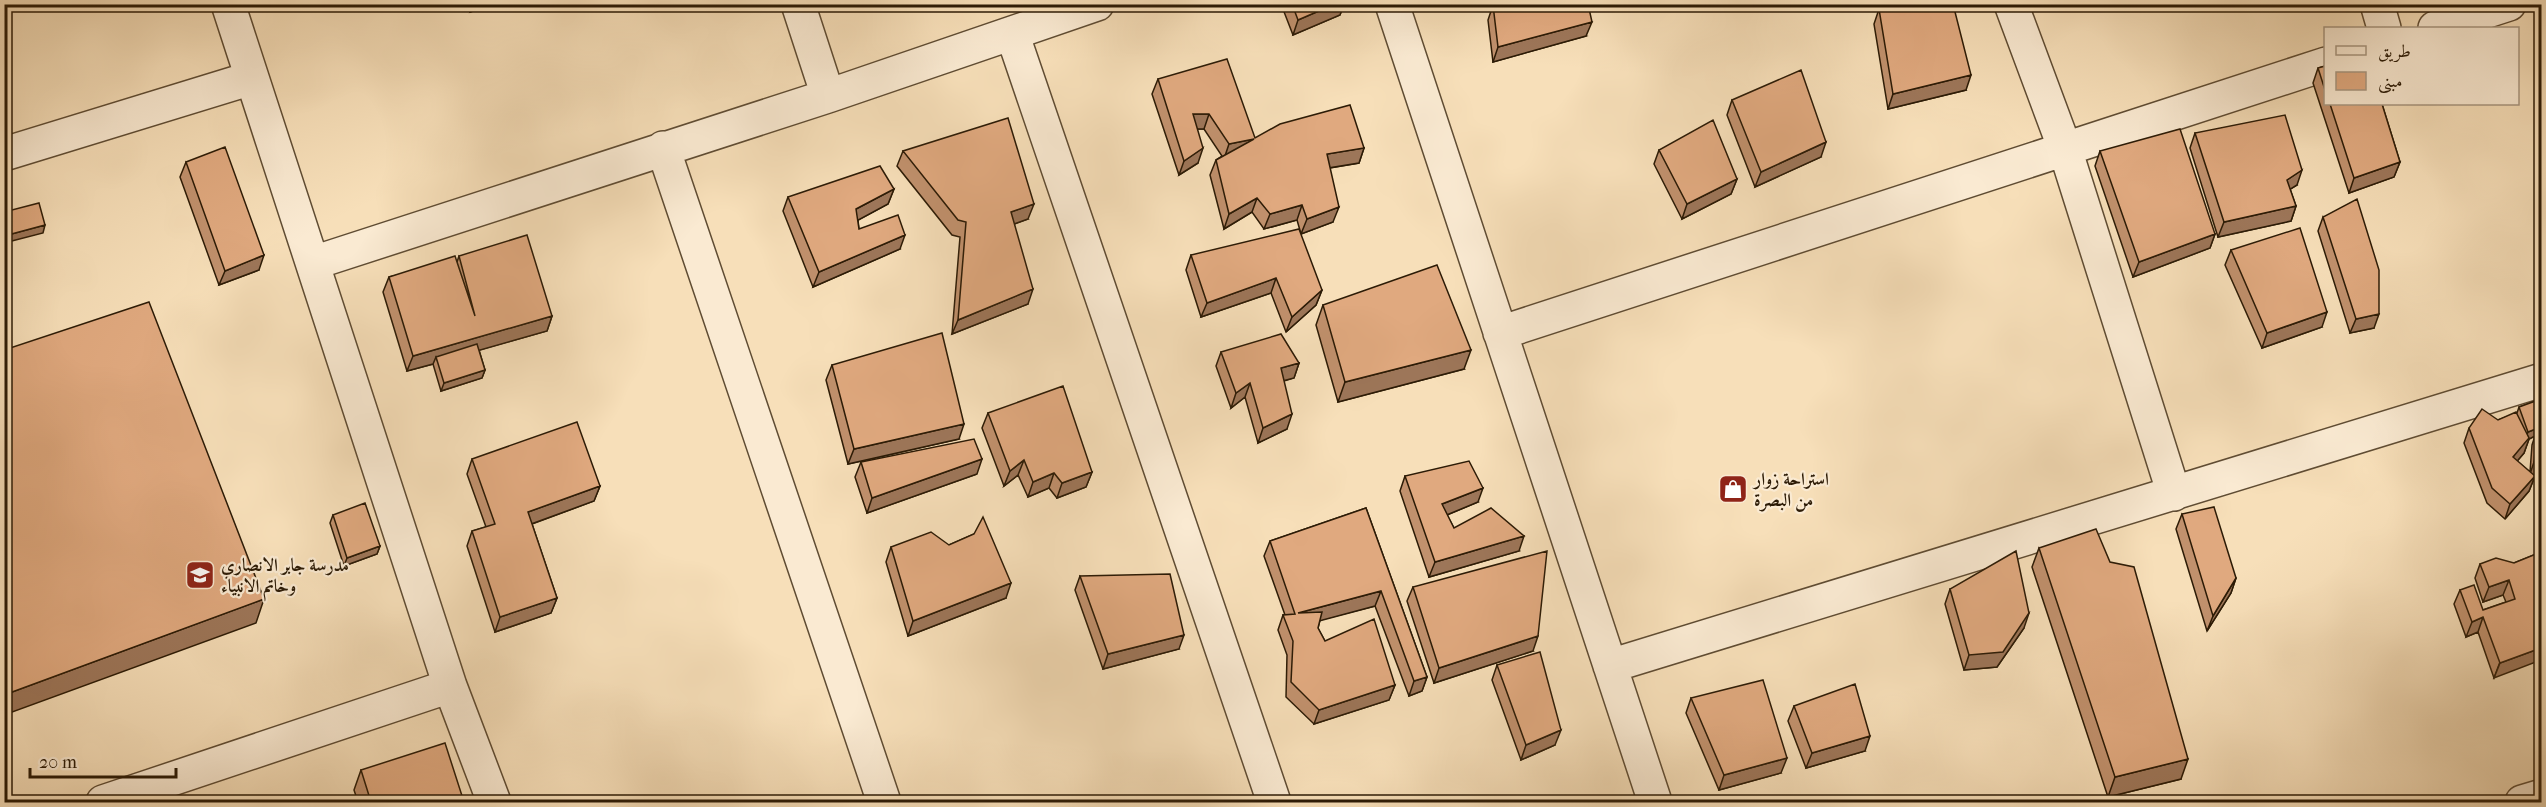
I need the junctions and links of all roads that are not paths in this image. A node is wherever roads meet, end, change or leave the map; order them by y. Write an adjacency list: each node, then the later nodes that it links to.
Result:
1 (228, 4): 12 (street)
2 (798, 4): 13 (street)
3 (1097, 4): 10 (street)
4 (1392, 4): 18 (street)
5 (2012, 4): 15 (street)
6 (2377, 4): 8 (street)
7 (2509, 4): 9 (street)
8 (2384, 27)
9 (2438, 27)
10 (1012, 33): 13 (street); 27 (street)
11 (2324, 64): 15 (street)
12 (252, 78): 16 (street); 17 (street)
13 (828, 96): 14 (street)
14 (663, 148): 17 (street); 26 (street)
15 (2065, 149): 18 (street); 20 (street)
16 (4, 154)
17 (314, 262): 22 (street)
18 (1500, 333): 21 (street)
19 (2541, 380): 20 (street)
20 (2174, 494): 21 (street)
21 (1610, 666): 28 (street)
22 (450, 686): 24 (street); 25 (street)
23 (2541, 796): 29 (street)
24 (103, 802)
25 (494, 802)
26 (884, 802)
27 (1274, 802)
28 (1655, 802)
29 (2522, 802)

